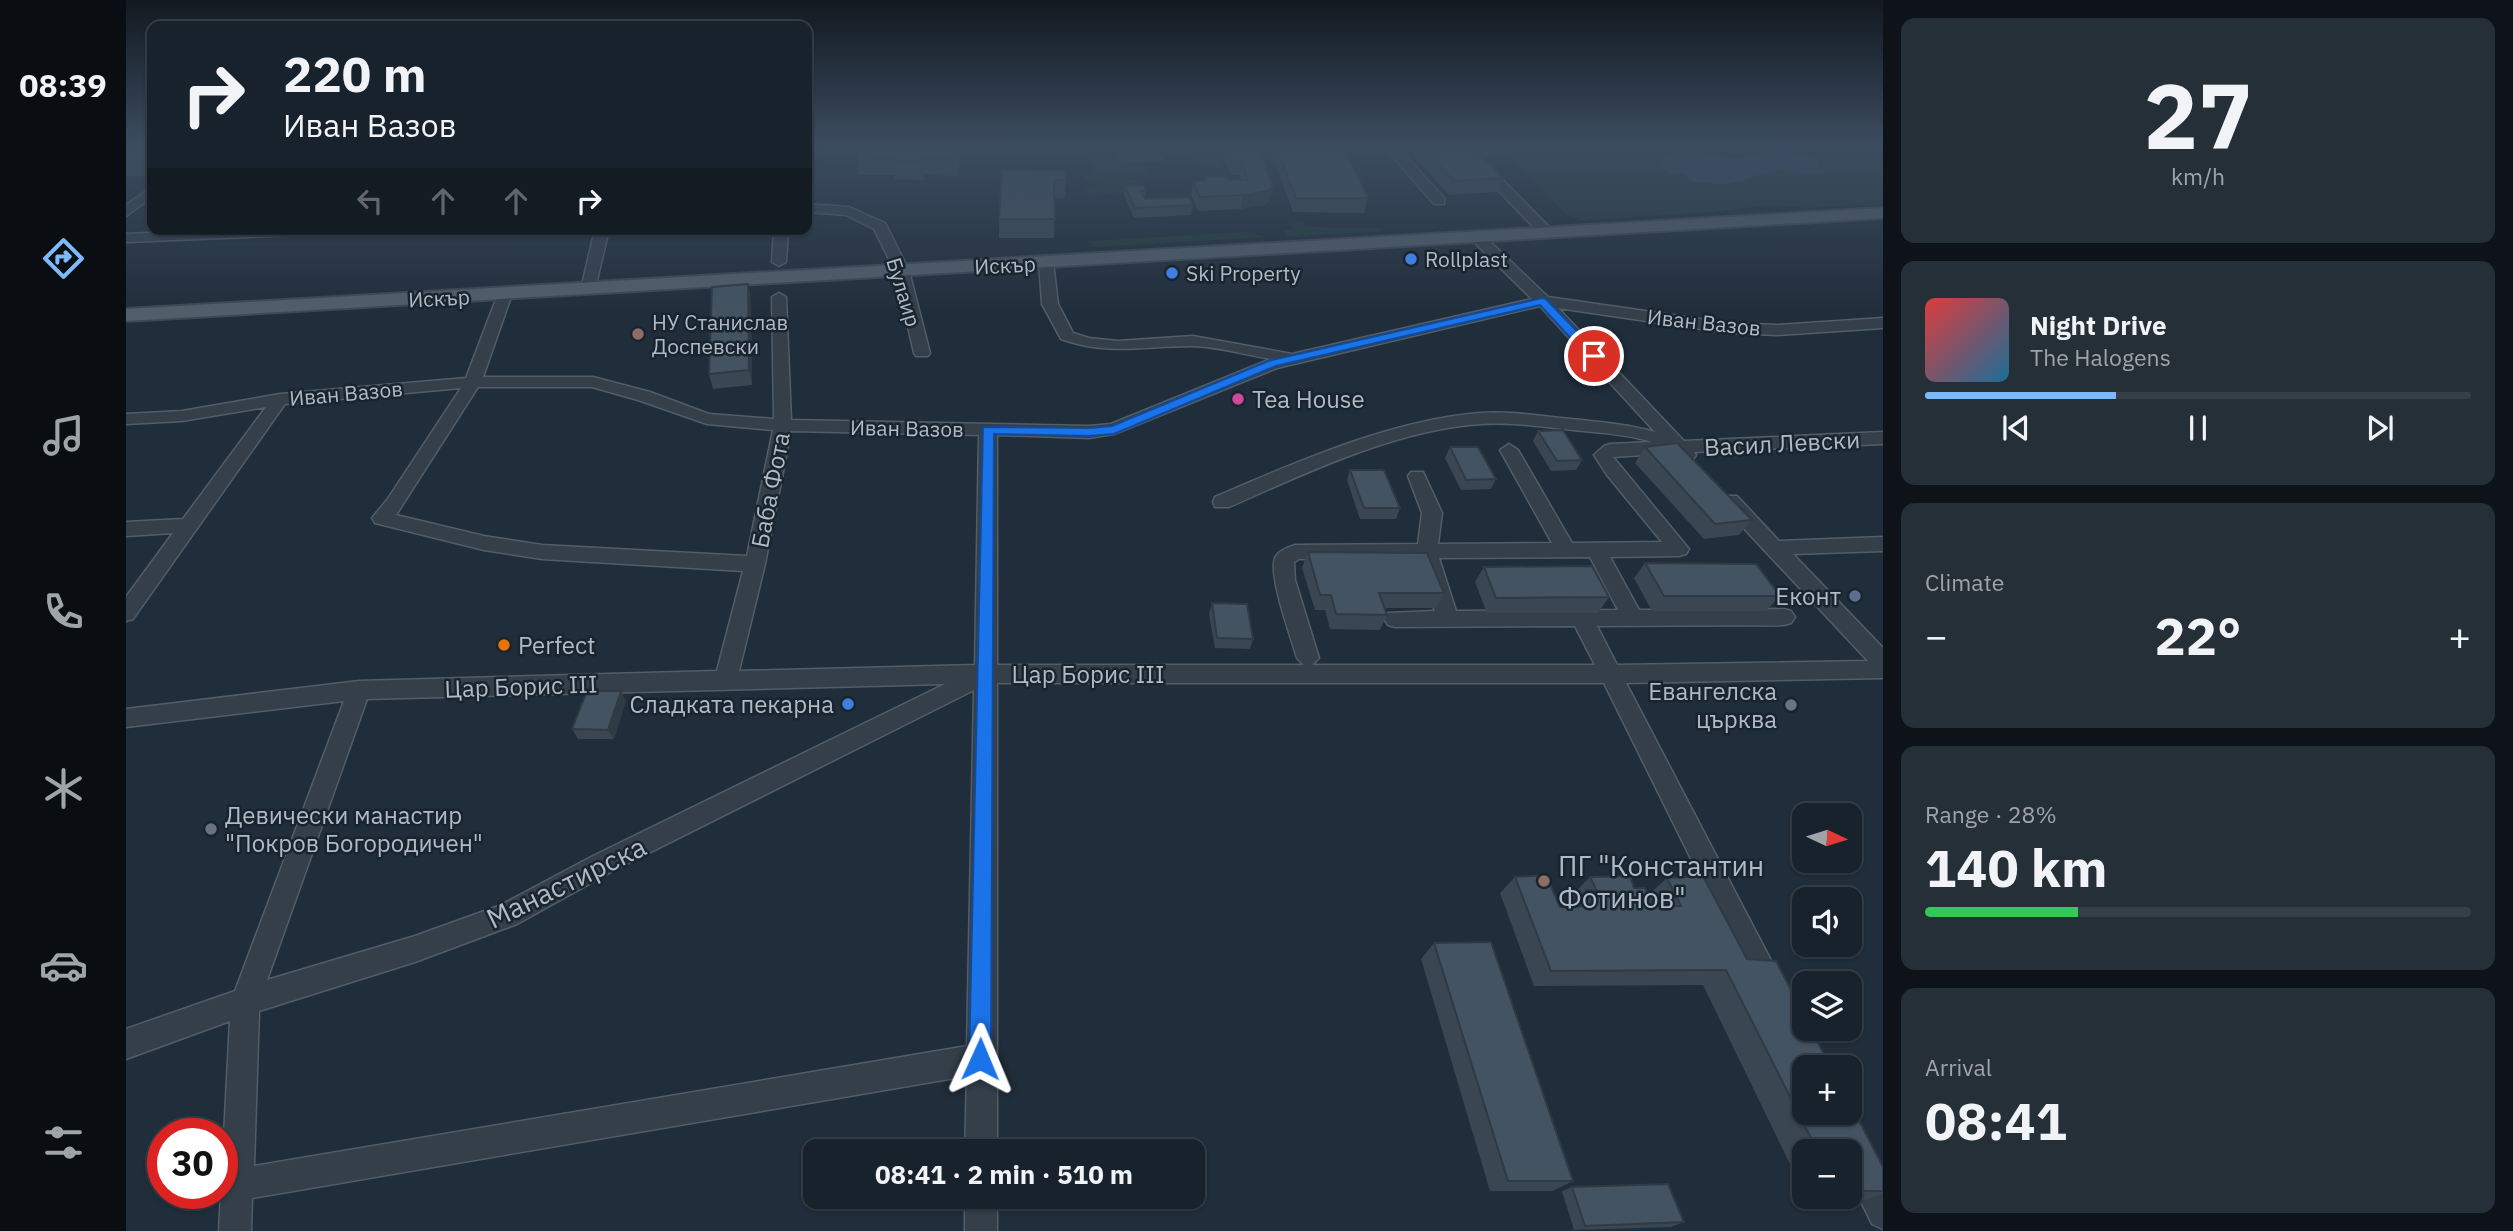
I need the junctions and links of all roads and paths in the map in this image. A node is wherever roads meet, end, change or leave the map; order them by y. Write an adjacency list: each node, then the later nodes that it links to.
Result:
1 (1516, 201): 4 (street)
2 (812, 208): 12 (street, Булаир)
3 (1883, 213): 4 (main road, Искър)
4 (1547, 233): 8 (main road, Искър)
5 (199, 235): 9 (street)
6 (601, 235): 13 (street)
7 (781, 235): 10 (street)
8 (1477, 237): 11 (main road, Искър); 16 (street)
9 (126, 238)
10 (779, 262)
11 (1046, 262): 12 (main road, Искър); 20 (street)
12 (902, 271): 13 (main road, Искър); 19 (street, Булаир)
13 (588, 289): 14 (main road, Искър)
14 (505, 294): 17 (main road, Искър); 21 (street)
15 (779, 297): 24 (street, Баба Фота)
16 (1542, 301): 18 (street, Иван Вазов); 20 (street, Иван Вазов); 27 (street)
17 (126, 315)
18 (1883, 323)
19 (922, 353)
20 (1292, 358): 25 (street, Иван Вазов)
21 (473, 382): 22 (street, Иван Вазов); 24 (street, Иван Вазов); 40 (street)
22 (280, 399): 23 (street, Иван Вазов); 33 (street)
23 (126, 419)
24 (783, 425): 25 (street, Иван Вазов); 40 (street, Баба Фота)
25 (988, 430): 50 (street)
26 (1883, 438): 27 (street, Васил Левски)
27 (1681, 448): 29 (street); 32 (street); 38 (street, Васил Левски)
28 (1509, 450): 37 (street)
29 (1699, 468)
30 (1417, 475): 39 (street)
31 (1718, 488): 36 (street)
32 (1222, 502)
33 (187, 526): 34 (street); 41 (street)
34 (126, 529)
35 (1883, 544): 36 (street)
36 (1774, 548): 48 (street)
37 (1566, 550): 38 (street); 39 (street)
38 (1597, 550): 44 (street)
39 (1427, 551): 46 (street); 47 (street)
40 (755, 564): 52 (street, Баба Фота)
41 (126, 613)
42 (1784, 617): 44 (street)
43 (1582, 618): 44 (street); 46 (street); 51 (street)
44 (1633, 618)
45 (1395, 619): 46 (street)
46 (1449, 619)
47 (1308, 658)
48 (1883, 662)
49 (1883, 669): 51 (street, Цар Борис III)
50 (986, 674): 51 (street, Цар Борис III); 52 (street, Цар Борис III); 55 (street, Манастирска); 58 (street)
51 (1613, 674): 56 (street)
52 (726, 680): 53 (street, Цар Борис III)
53 (359, 690): 54 (street, Цар Борис III); 55 (street)
54 (126, 718)
55 (245, 1001): 57 (street, Манастирска); 61 (street)
56 (1779, 1006)
57 (126, 1044)
58 (980, 1059): 59 (street); 61 (street)
59 (981, 1139)
60 (1862, 1172): 63 (street)
61 (239, 1184): 64 (street)
62 (981, 1209): 65 (street)
63 (1883, 1213)
64 (235, 1231)
65 (981, 1231)

